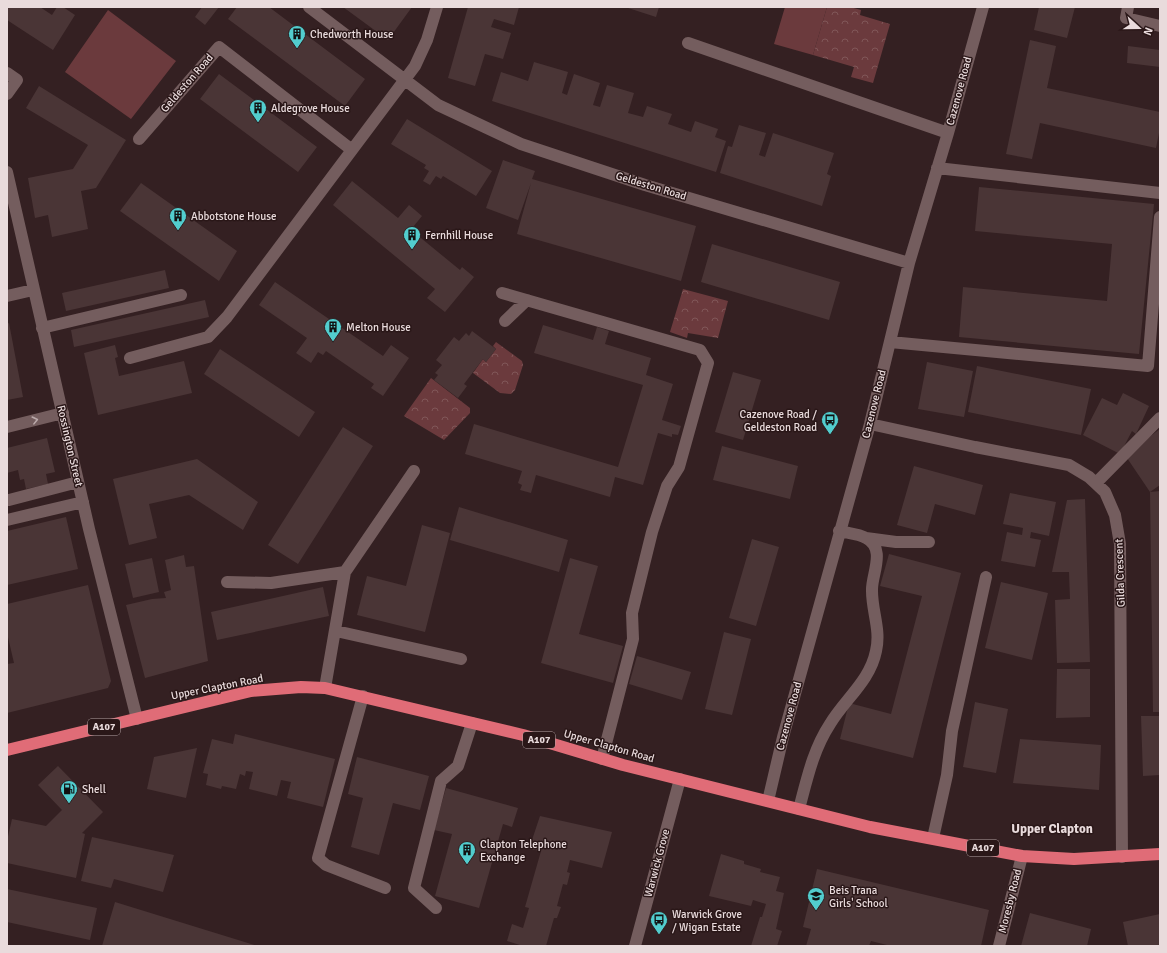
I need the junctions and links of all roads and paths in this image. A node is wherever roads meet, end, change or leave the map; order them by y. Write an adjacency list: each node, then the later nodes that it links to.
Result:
1 (309, 7): 8 (street, Geldeston Road)
2 (437, 7): 8 (street)
3 (983, 7): 10 (street, Cazenove Road)
4 (1128, 7): 5 (street)
5 (1160, 26)
6 (688, 43): 10 (street)
7 (7, 73): 9 (street)
8 (404, 81): 12 (street); 17 (street, Geldeston Road)
9 (7, 94)
10 (948, 133): 13 (street, Cazenove Road)
11 (139, 139): 12 (street, Geldeston Road)
12 (352, 150): 26 (street)
13 (937, 168): 15 (street); 17 (street, Cazenove Road)
14 (7, 172): 18 (street, Rossington Street)
15 (1160, 193)
16 (1160, 217): 25 (street)
17 (909, 263): 25 (street, Cazenove Road)
18 (33, 290): 21 (street); 24 (street, Rossington Street)
19 (502, 293): 22 (street)
20 (180, 295): 24 (street)
21 (7, 296)
22 (527, 300): 23 (street); 50 (street)
23 (505, 321)
24 (42, 328): 27 (street, Rossington Street)
25 (890, 342): 29 (street, Cazenove Road)
26 (130, 358)
27 (63, 413): 30 (street, one-way to 27); 32 (street, Rossington Street)
28 (1160, 418): 33 (street)
29 (870, 424): 33 (street, Gilda Crescent); 37 (street, Cazenove Road)
30 (7, 427)
31 (414, 471): 40 (street)
32 (78, 482): 34 (street); 35 (street, Rossington Street)
33 (1096, 483): 57 (street, Gilda Crescent)
34 (8, 500)
35 (83, 502): 36 (street); 47 (street, Rossington Street)
36 (7, 520)
37 (839, 531): 38 (street); 52 (street, Cazenove Road)
38 (866, 538): 39 (street); 53 (street)
39 (929, 542)
40 (345, 572): 42 (street); 43 (street)
41 (986, 577): 54 (street)
42 (227, 582)
43 (336, 631): 44 (street); 45 (street)
44 (461, 659)
45 (325, 688): 46 (highway, Upper Clapton Road / A107); 47 (highway, Upper Clapton Road / A107)
46 (362, 696): 48 (highway, Upper Clapton Road / A107); 58 (street)
47 (136, 719): 49 (highway, Upper Clapton Road / A107)
48 (472, 723): 50 (highway, Upper Clapton Road / A107); 59 (street)
49 (7, 750)
50 (602, 759): 51 (highway, Upper Clapton Road / A107)
51 (680, 779): 52 (highway, Upper Clapton Road / A107); 60 (street, Warwick Grove)
52 (768, 801): 53 (highway, Upper Clapton Road / A107)
53 (799, 809): 54 (highway, Upper Clapton Road / A107)
54 (933, 838): 56 (highway, Upper Clapton Road / A107)
55 (1160, 854): 57 (highway, Upper Clapton Road / A107)
56 (1022, 856): 57 (highway, Upper Clapton Road / A107); 61 (street, Moresby Road)
57 (1122, 857)
58 (385, 888)
59 (436, 908)
60 (635, 946)
61 (999, 946)

